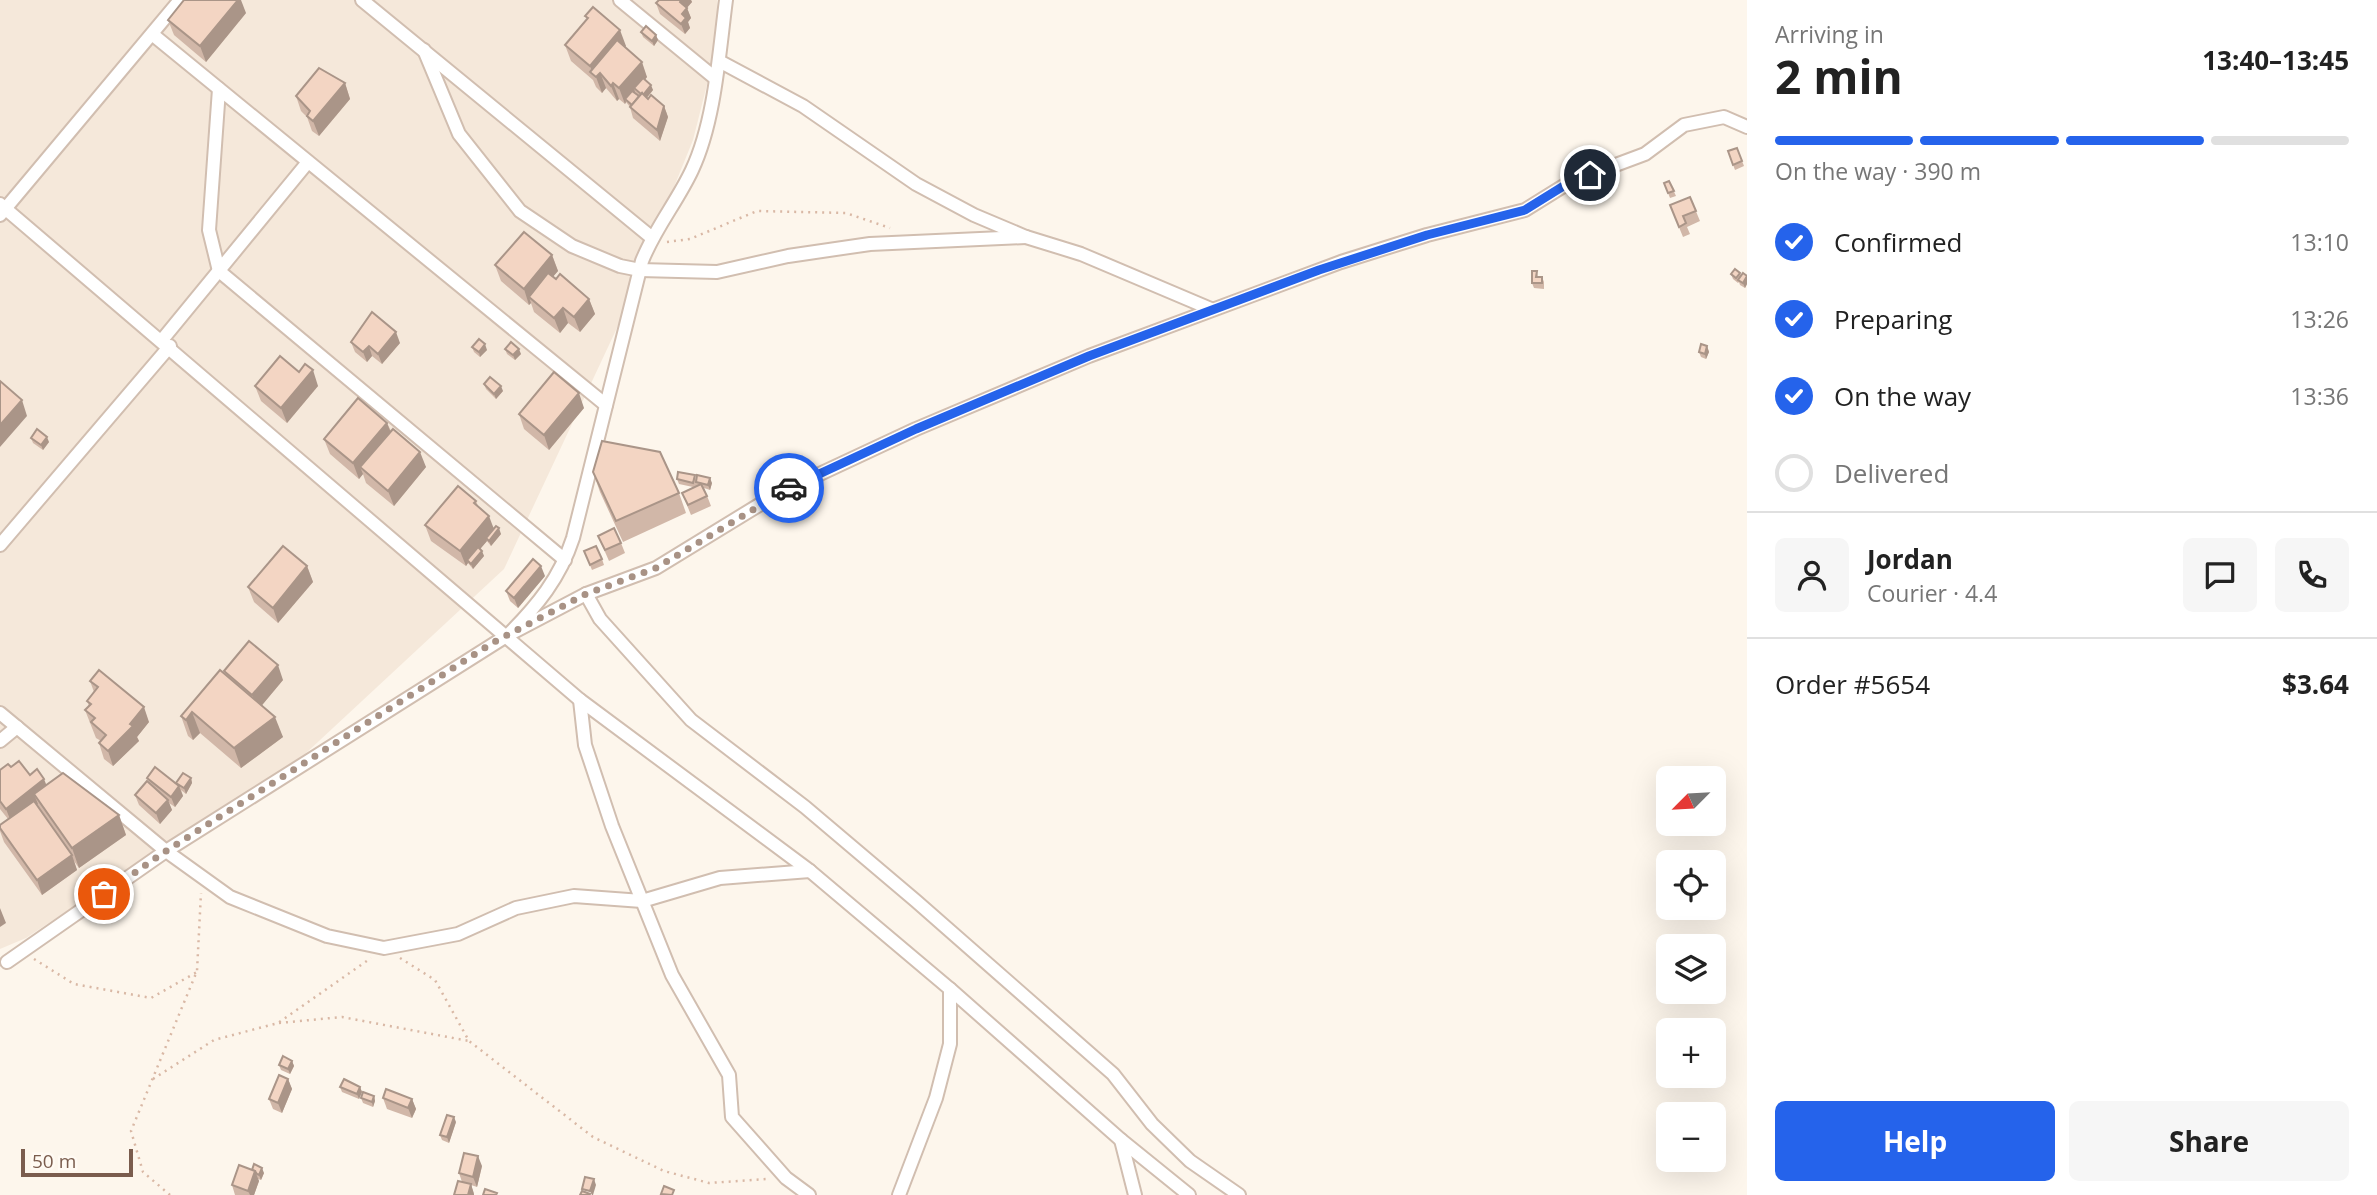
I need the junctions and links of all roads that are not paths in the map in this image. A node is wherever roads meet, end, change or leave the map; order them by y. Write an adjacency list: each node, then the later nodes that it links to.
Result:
1 (180, 0): 5 (street)
2 (362, 0): 6 (street)
3 (620, 0): 8 (street)
4 (726, 0): 7 (street)
5 (152, 34): 9 (street); 12 (street)
6 (424, 50): 14 (street); 15 (street)
7 (719, 61): 8 (street); 13 (street)
8 (716, 78): 14 (street)
9 (219, 89): 11 (street); 16 (street)
10 (1747, 127): 17 (street)
11 (309, 162): 16 (street); 19 (street)
12 (2, 210): 18 (street)
13 (1026, 237): 15 (street); 17 (street)
14 (650, 241): 15 (street)
15 (640, 270): 19 (street)
16 (219, 271): 18 (street); 21 (street)
17 (1211, 309): 22 (street)
18 (166, 343): 20 (street); 23 (street)
19 (606, 405): 21 (street)
20 (0, 545)
21 (565, 560): 23 (street)
22 (586, 594): 23 (street); 38 (street)
23 (508, 635): 24 (street); 28 (street)
24 (580, 700): 29 (street); 30 (street)
25 (0, 713): 26 (street)
26 (17, 727): 27 (street); 28 (street)
27 (0, 741)
28 (166, 851): 30 (street); 31 (street)
29 (810, 870): 30 (street); 32 (street)
30 (642, 901): 34 (street)
31 (7, 962)
32 (950, 989): 33 (street); 35 (street)
33 (1121, 1140): 36 (street); 37 (street)
34 (808, 1195)
35 (899, 1195)
36 (1135, 1195)
37 (1189, 1195)
38 (1239, 1195)

